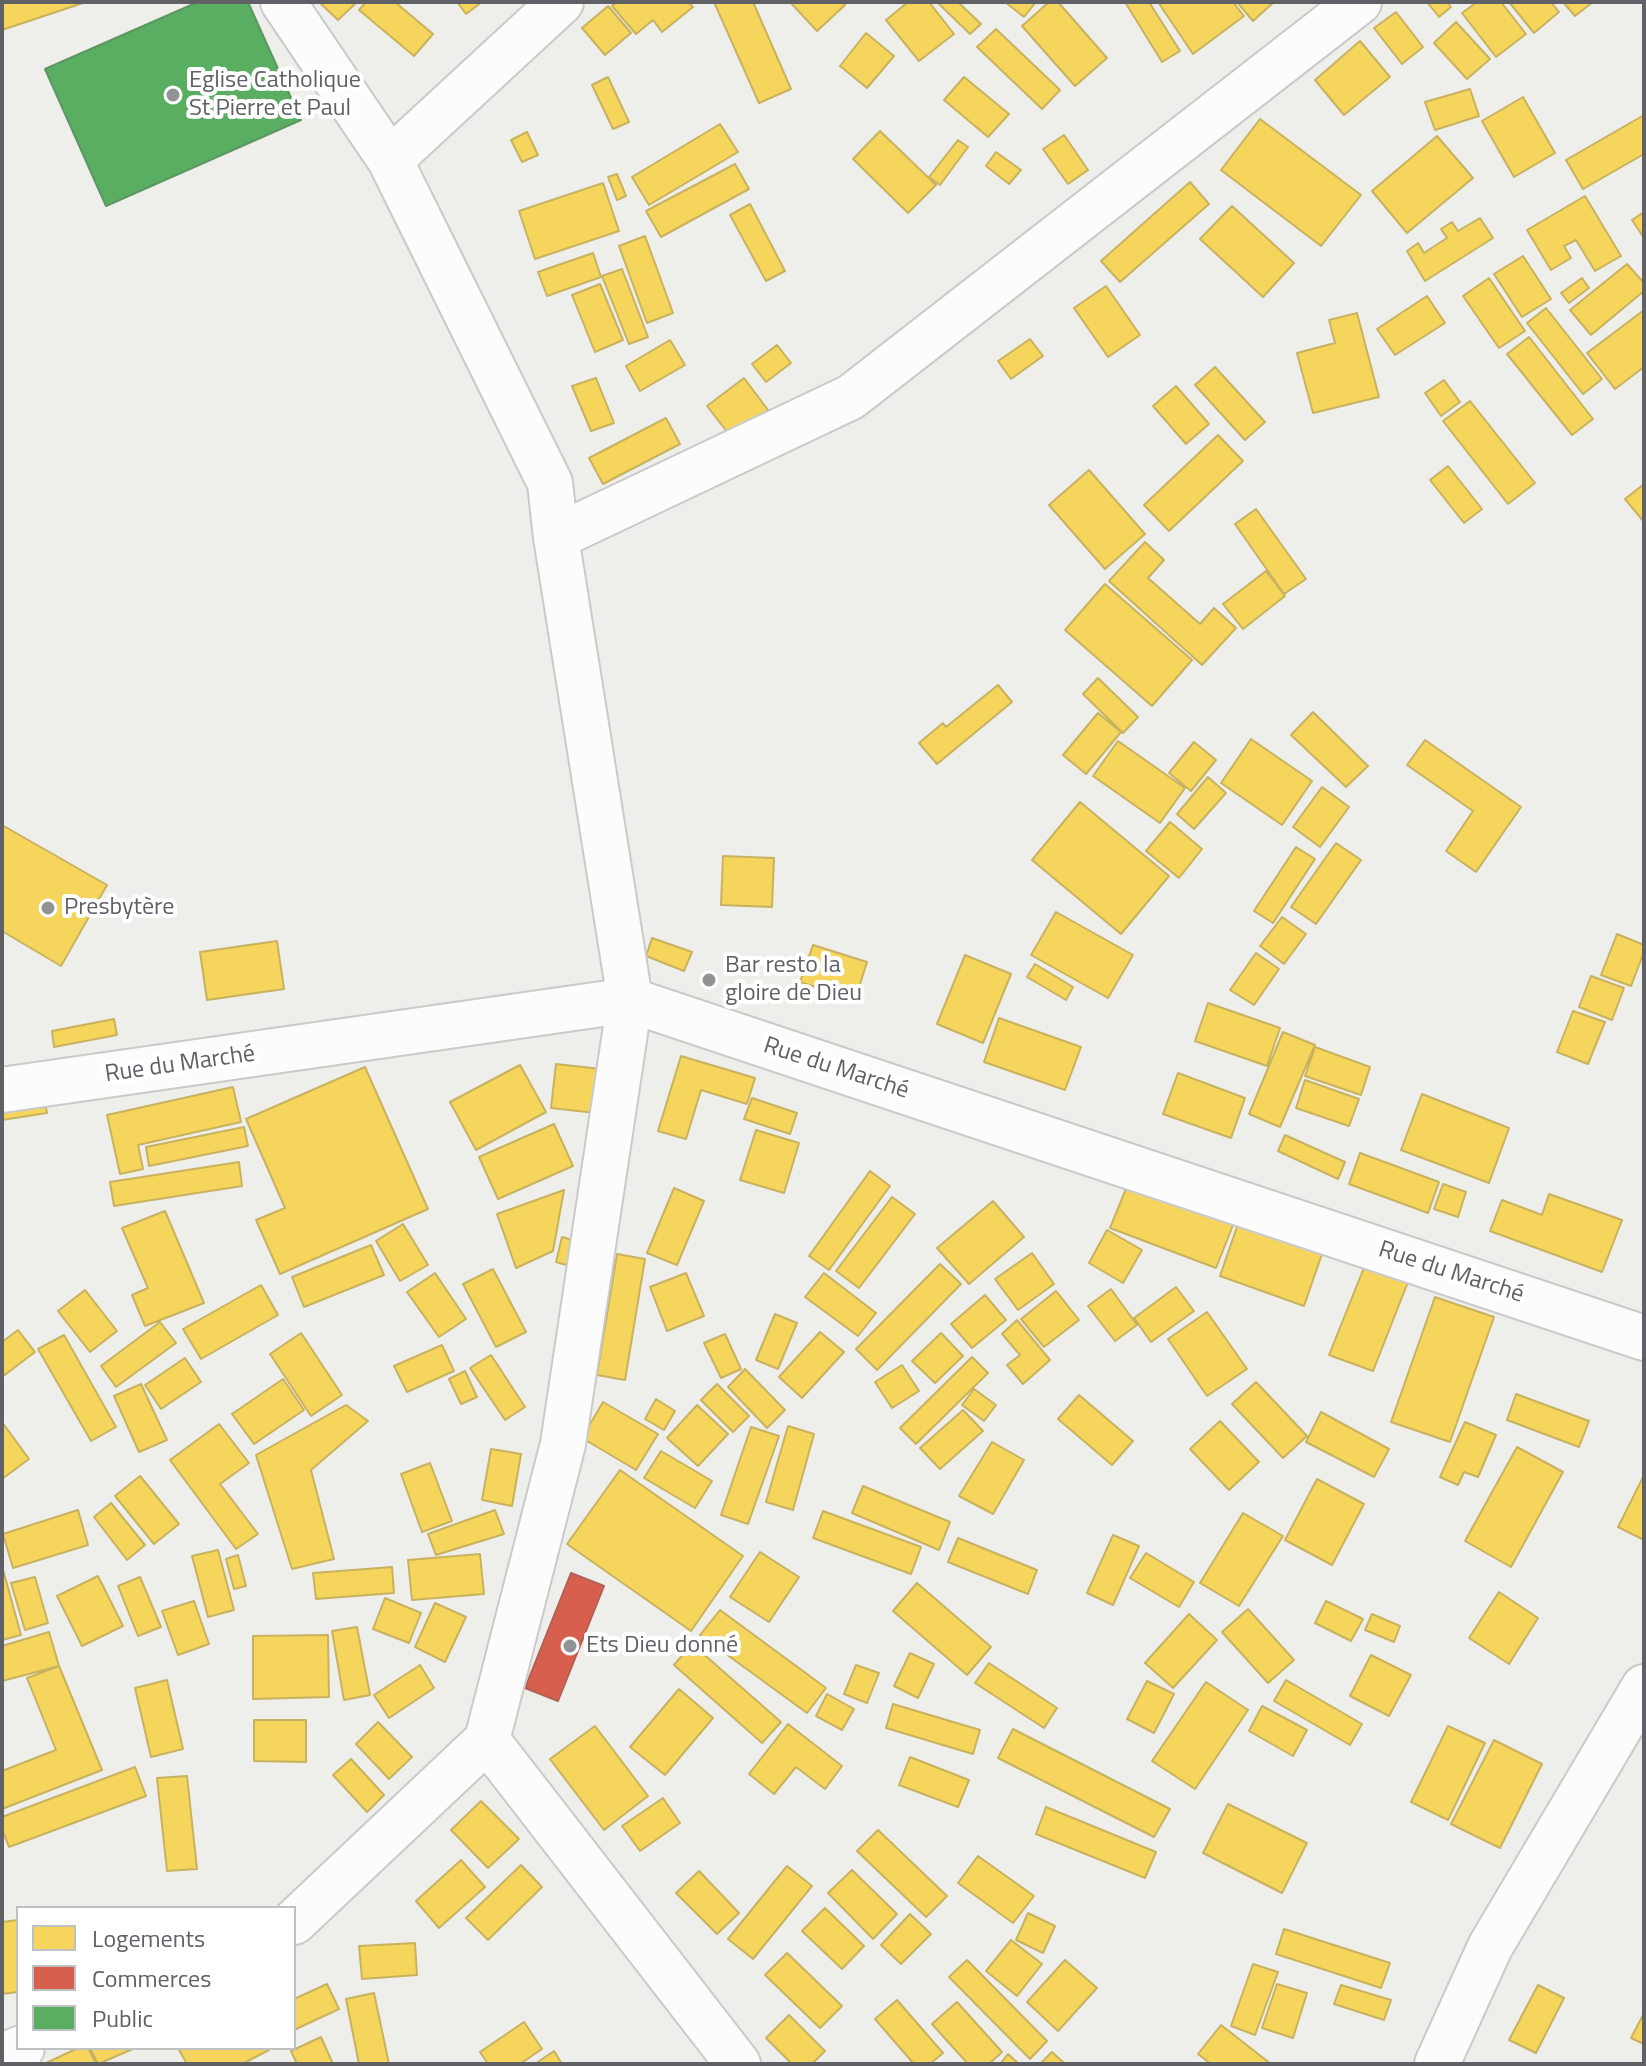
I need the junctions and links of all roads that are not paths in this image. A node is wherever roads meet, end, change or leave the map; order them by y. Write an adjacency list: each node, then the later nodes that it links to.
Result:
1 (283, 2): 4 (street)
2 (561, 2): 4 (street)
3 (1359, 2): 5 (street)
4 (390, 160): 5 (street)
5 (556, 537): 6 (street)
6 (630, 1000): 7 (street, Rue du Marché); 8 (street, Rue du Marché); 10 (street)
7 (2, 1090)
8 (1644, 1338)
9 (1644, 1687): 13 (street)
10 (487, 1740): 11 (street); 12 (street)
11 (296, 1920)
12 (738, 2064)
13 (1437, 2064)

